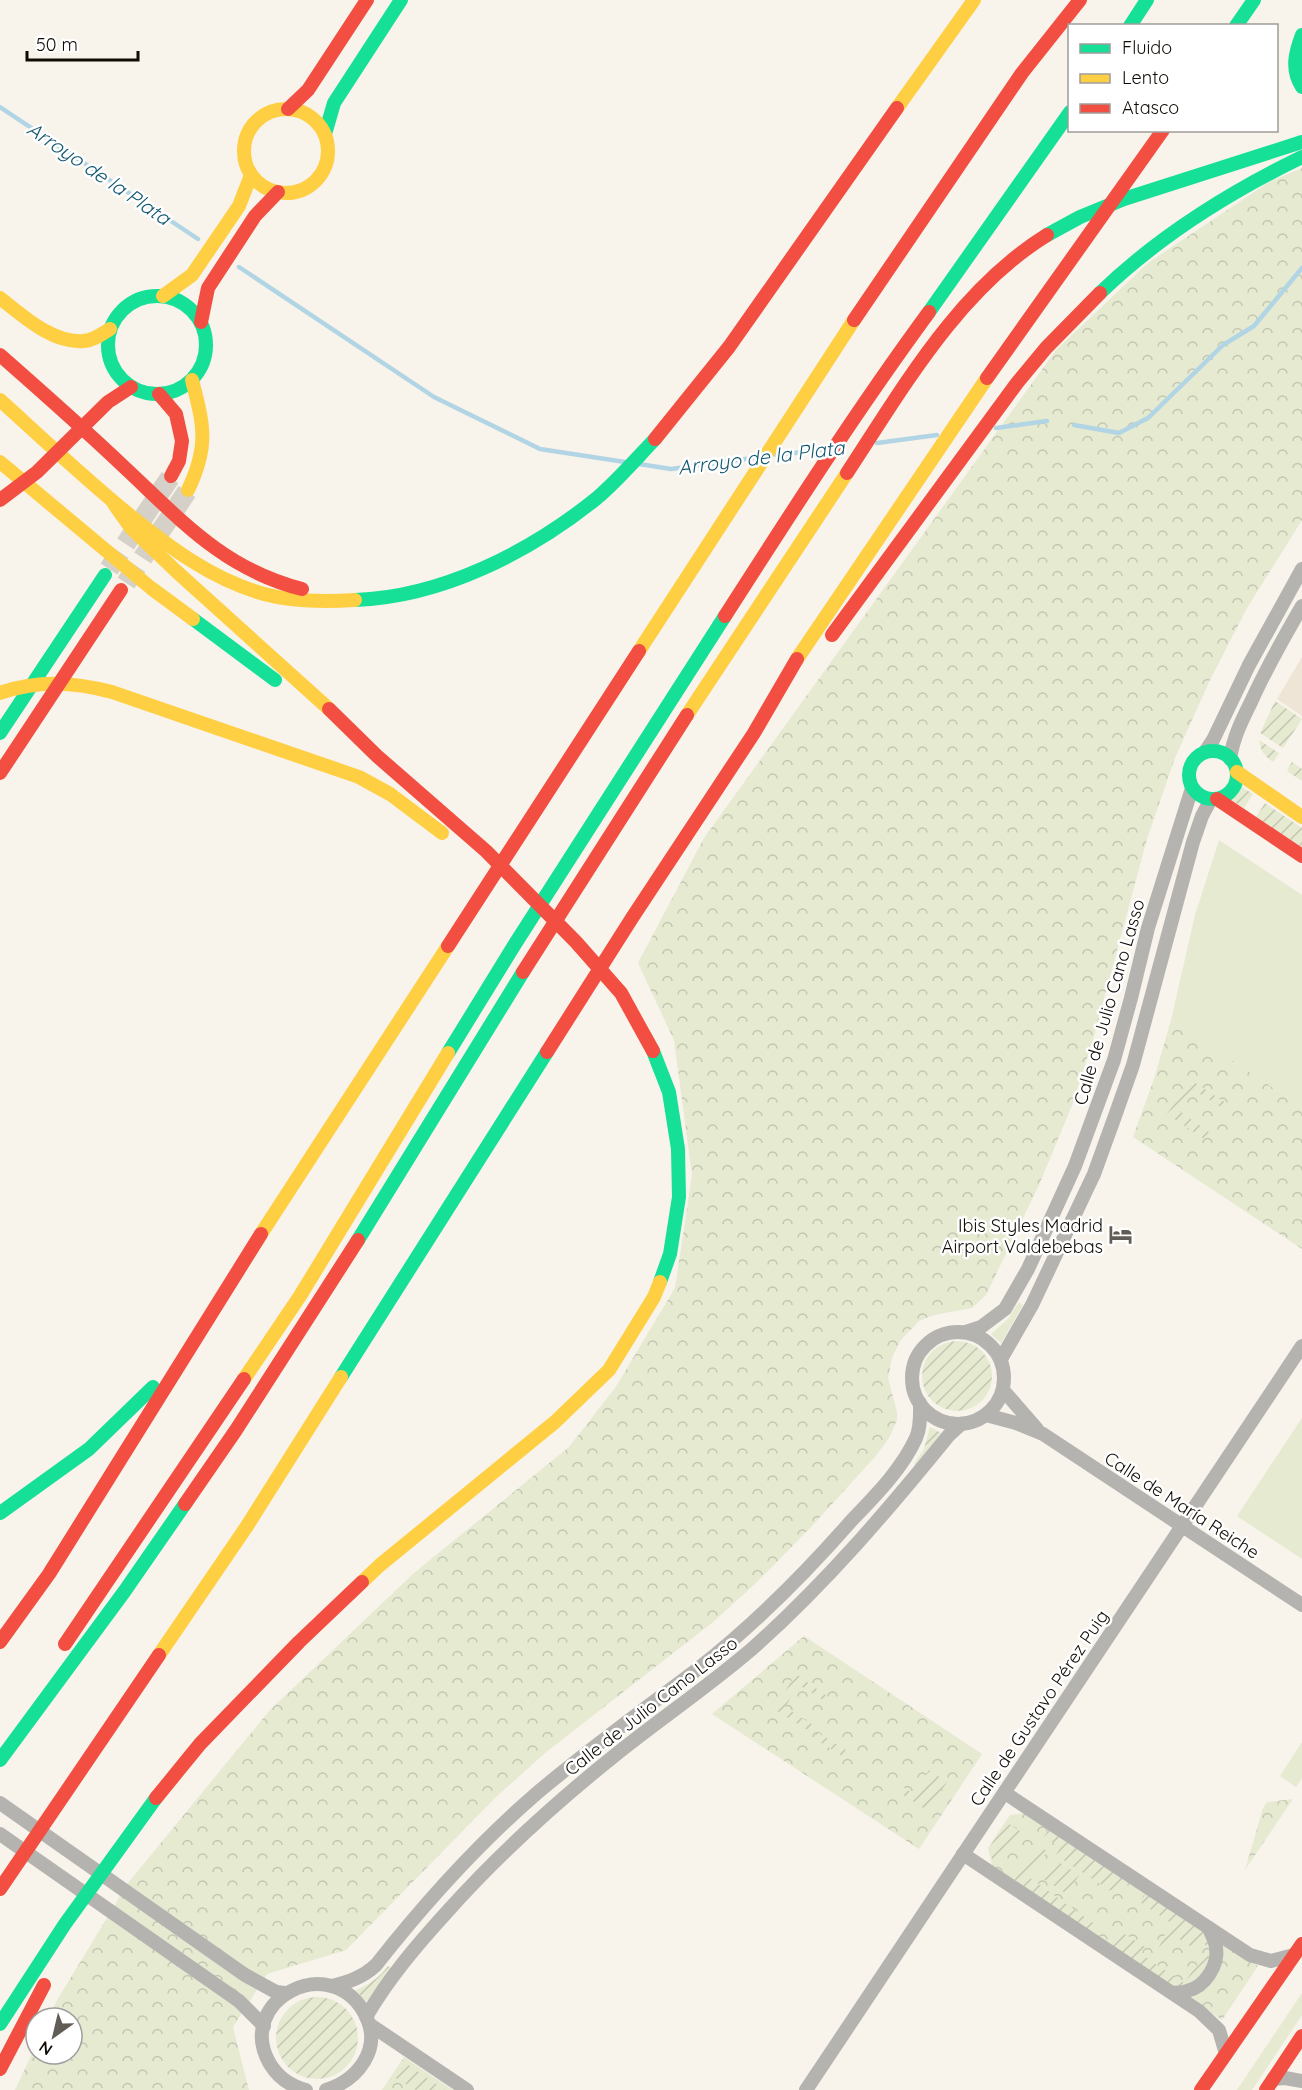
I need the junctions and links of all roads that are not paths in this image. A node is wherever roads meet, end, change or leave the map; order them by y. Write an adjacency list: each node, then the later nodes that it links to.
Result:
1 (367, 0): 13 (main road)
2 (401, 0): 16 (main road)
3 (974, 0): 38 (main road)
4 (1063, 0): 11 (main road)
5 (1080, 0): 11 (main road)
6 (1147, 0): 8 (main road)
7 (1254, 0): 9 (main road)
8 (1131, 24)
9 (1237, 24)
10 (1302, 35): 12 (main road)
11 (1022, 73): 55 (main road)
12 (1302, 87)
13 (288, 109): 16 (main road); 19 (main road)
14 (1068, 115): 68 (main road)
15 (1162, 132): 44 (main road)
16 (325, 134): 20 (main road)
17 (1302, 142): 72 (main road)
18 (1302, 157): 40 (main road)
19 (251, 175): 20 (main road); 21 (main road)
20 (278, 192): 23 (main road)
21 (163, 296): 23 (main road); 24 (main road)
22 (0, 298): 24 (main road)
23 (201, 322): 26 (main road)
24 (110, 329): 27 (main road)
25 (0, 355): 38 (main road)
26 (192, 380): 28 (main road); 32 (main road)
27 (131, 387): 28 (main road); 33 (main road)
28 (159, 394): 31 (main road)
29 (0, 400): 34 (main road)
30 (0, 462): 46 (main road)
31 (171, 476)
32 (188, 490)
33 (0, 500)
34 (111, 501): 38 (main road); 46 (main road)
35 (1302, 569): 45 (street)
36 (105, 575): 43 (main road)
37 (121, 590): 49 (main road)
38 (373, 599)
39 (1302, 606): 47 (street)
40 (823, 647)
41 (810, 664): 44 (main road)
42 (0, 693): 54 (main road)
43 (0, 733)
44 (754, 734): 77 (main road)
45 (1205, 752): 47 (main road); 50 (main road)
46 (377, 756): 54 (main road)
47 (1230, 759): 48 (main road)
48 (1237, 772): 51 (main road); 52 (main road)
49 (0, 773)
50 (1192, 788): 51 (main road); 56 (street, Calle de Julio Cano Lasso)
51 (1214, 799): 53 (main road); 58 (street, Calle de Julio Cano Lasso)
52 (1302, 817)
53 (1302, 856)
54 (521, 888): 69 (main road)
55 (225, 1290): 64 (main road); 67 (main road)
56 (966, 1332): 58 (street); 60 (street)
57 (1302, 1346): 65 (street, Calle de Gustavo Pérez Puig)
58 (1001, 1359): 59 (street)
59 (1003, 1390): 61 (street); 63 (street, Calle de María Reiche)
60 (920, 1402): 62 (street); 80 (street, Calle de Julio Cano Lasso)
61 (986, 1415): 62 (street); 63 (street, Calle de María Reiche)
62 (961, 1424): 83 (street, Calle de Julio Cano Lasso)
63 (1043, 1434): 65 (street, Calle de María Reiche)
64 (0, 1513)
65 (1182, 1526): 66 (street, Calle de María Reiche); 73 (street, Calle de Gustavo Pérez Puig)
66 (1302, 1605)
67 (0, 1642)
68 (59, 1653)
69 (245, 1698): 84 (main road); 88 (main road)
70 (27, 1701): 71 (main road)
71 (0, 1738)
72 (0, 1760)
73 (1005, 1792): 76 (street, Calle de Gustavo Pérez Puig); 78 (street)
74 (0, 1803): 82 (street)
75 (0, 1834): 85 (street)
76 (963, 1854): 81 (street); 96 (street, Calle de Gustavo Pérez Puig)
77 (0, 1889)
78 (1209, 1928): 79 (street); 81 (street)
79 (1298, 1950): 87 (main road)
80 (332, 1986): 82 (street, Calle de Julio Cano Lasso); 83 (street)
81 (1173, 1993): 87 (street)
82 (285, 1994): 85 (street)
83 (367, 2021): 94 (street); 95 (street)
84 (0, 2024)
85 (264, 2026): 89 (street)
86 (1302, 2036): 91 (main road)
87 (1226, 2054): 97 (main road)
88 (0, 2069)
89 (278, 2074): 92 (street); 93 (street)
90 (1302, 2081): 91 (street)
91 (1270, 2085)
92 (278, 2090)
93 (306, 2090)
94 (327, 2090)
95 (467, 2090)
96 (806, 2090)
97 (1201, 2090)

